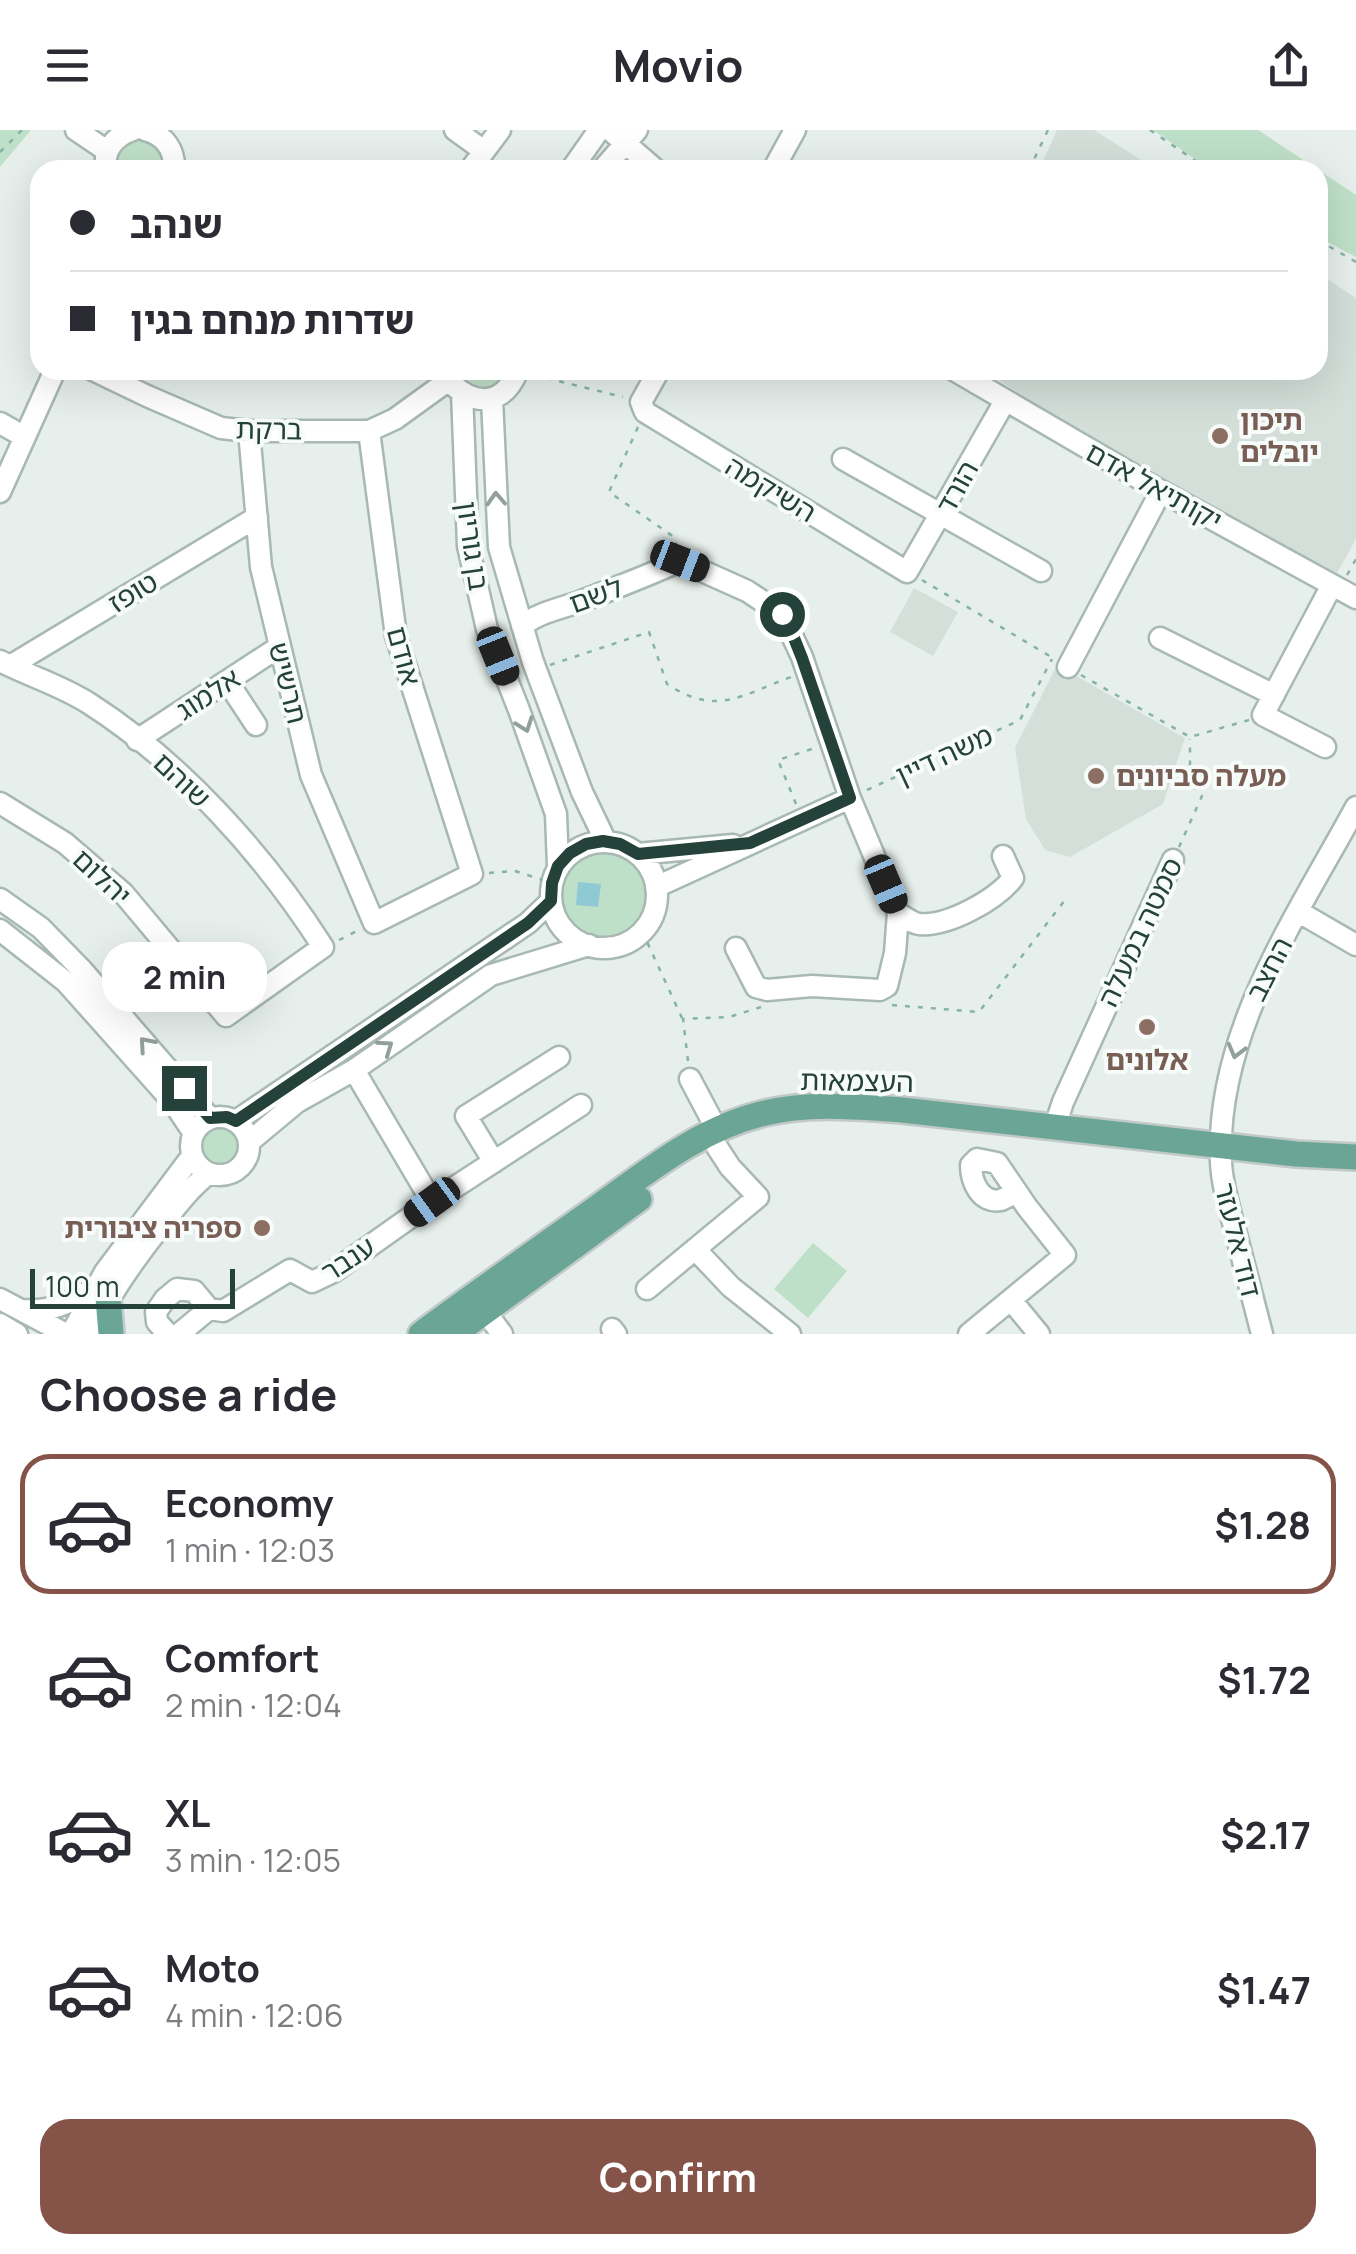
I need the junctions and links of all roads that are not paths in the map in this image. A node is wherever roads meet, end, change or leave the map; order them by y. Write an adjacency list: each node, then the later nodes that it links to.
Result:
1 (76, 130): 10 (street)
2 (134, 130): 10 (street)
3 (454, 130): 9 (street)
4 (500, 130): 9 (street)
5 (600, 130): 13 (street)
6 (794, 130): 16 (street)
7 (157, 132): 11 (street)
8 (624, 134): 14 (street); 15 (street)
9 (484, 151): 12 (street)
10 (107, 160)
11 (174, 160)
12 (477, 160)
13 (579, 160)
14 (608, 160)
15 (647, 160)
16 (778, 160)
17 (50, 380): 28 (street)
18 (114, 380): 27 (street, ברקת)
19 (452, 380): 23 (street); 26 (street, ברקת); 58 (street, בן גוריון, one-way to 58)
20 (514, 380): 23 (street)
21 (654, 380): 35 (street, השיקמה)
22 (970, 380): 24 (street, יקותיאל אדם)
23 (492, 399): 37 (street, one-way to 23)
24 (1004, 401): 30 (street, יקותיאל אדם); 32 (street, הורד)
25 (0, 423): 28 (street)
26 (368, 430): 27 (street, ברקת); 63 (street, אודם)
27 (248, 431): 33 (street, תרשיש)
28 (23, 436): 31 (street)
29 (843, 459): 32 (street)
30 (1161, 491): 36 (street, יקותיאל אדם); 43 (street)
31 (0, 492)
32 (942, 514): 34 (street); 35 (street, הורד)
33 (257, 517): 42 (street, תרשיש); 44 (street, טופז)
34 (1041, 571)
35 (908, 572)
36 (1332, 585): 38 (street, יקותיאל אדם); 46 (street)
37 (511, 590): 39 (street, לשם); 40 (street)
38 (1356, 598)
39 (554, 611): 40 (street, לשם); 50 (street, לשם)
40 (522, 626): 53 (street)
41 (1160, 638): 46 (street)
42 (279, 648): 45 (street, אלמוג); 63 (street, תרשיש)
43 (1060, 662)
44 (5, 664): 48 (street, שוהם)
45 (227, 681): 47 (street); 48 (street, אלמוג)
46 (1274, 695): 49 (street)
47 (256, 724)
48 (137, 740): 68 (street, שוהם)
49 (1325, 747)
50 (850, 798): 54 (street); 62 (street)
51 (0, 803): 68 (street, יהלום)
52 (1356, 807): 61 (street, החצב)
53 (606, 842): 55 (street); 58 (street)
54 (750, 843): 55 (street); 59 (street)
55 (638, 854): 59 (street)
56 (1003, 856): 62 (street)
57 (1173, 860): 75 (street, סמטה במעלה)
58 (554, 883): 66 (street); 73 (street)
59 (656, 888): 66 (street)
60 (0, 900): 74 (street, one-way to 60)
61 (1299, 912): 65 (street); 78 (street, החצב, one-way to 78)
62 (898, 913): 67 (street)
63 (374, 923)
64 (0, 930): 74 (street)
65 (1356, 944)
66 (589, 945): 70 (street, one-way to 66)
67 (736, 948)
68 (226, 1016)
69 (559, 1057): 81 (street)
70 (354, 1070): 77 (street); 85 (street)
71 (690, 1079): 76 (street)
72 (581, 1105): 81 (street, ענבר)
73 (236, 1121): 74 (street); 77 (street)
74 (202, 1125): 79 (street)
75 (1055, 1126): 76 (main road, העצמאות); 78 (main road, העצמאות)
76 (717, 1138): 78 (main road, העצמאות); 86 (street); 93 (main road, העצמאות)
77 (249, 1142): 82 (street)
78 (1221, 1153): 80 (main road, העצמאות); 83 (main road, העצמאות); 106 (street, דוד אלעזר)
79 (192, 1156): 82 (street); 88 (street)
80 (1356, 1157)
81 (494, 1162): 85 (street, ענבר)
82 (208, 1174): 88 (street)
83 (1356, 1175)
84 (1016, 1192): 90 (street)
85 (432, 1202): 91 (street, ענבר)
86 (695, 1249): 87 (street); 103 (street)
87 (647, 1289)
88 (101, 1293): 92 (street); 96 (street); 97 (street); 98 (main road)
89 (0, 1299): 92 (street)
90 (1011, 1300): 104 (street); 105 (street)
91 (209, 1308): 99 (street); 100 (street, ענבר)
92 (22, 1310): 96 (street)
93 (473, 1320): 101 (main road, העצמאות); 102 (street)
94 (0, 1324): 95 (street)
95 (17, 1334)
96 (68, 1334)
97 (90, 1334)
98 (111, 1334)
99 (168, 1334)
100 (179, 1334)
101 (421, 1334)
102 (502, 1334)
103 (790, 1334)
104 (969, 1334)
105 (1039, 1334)
106 (1262, 1334)

